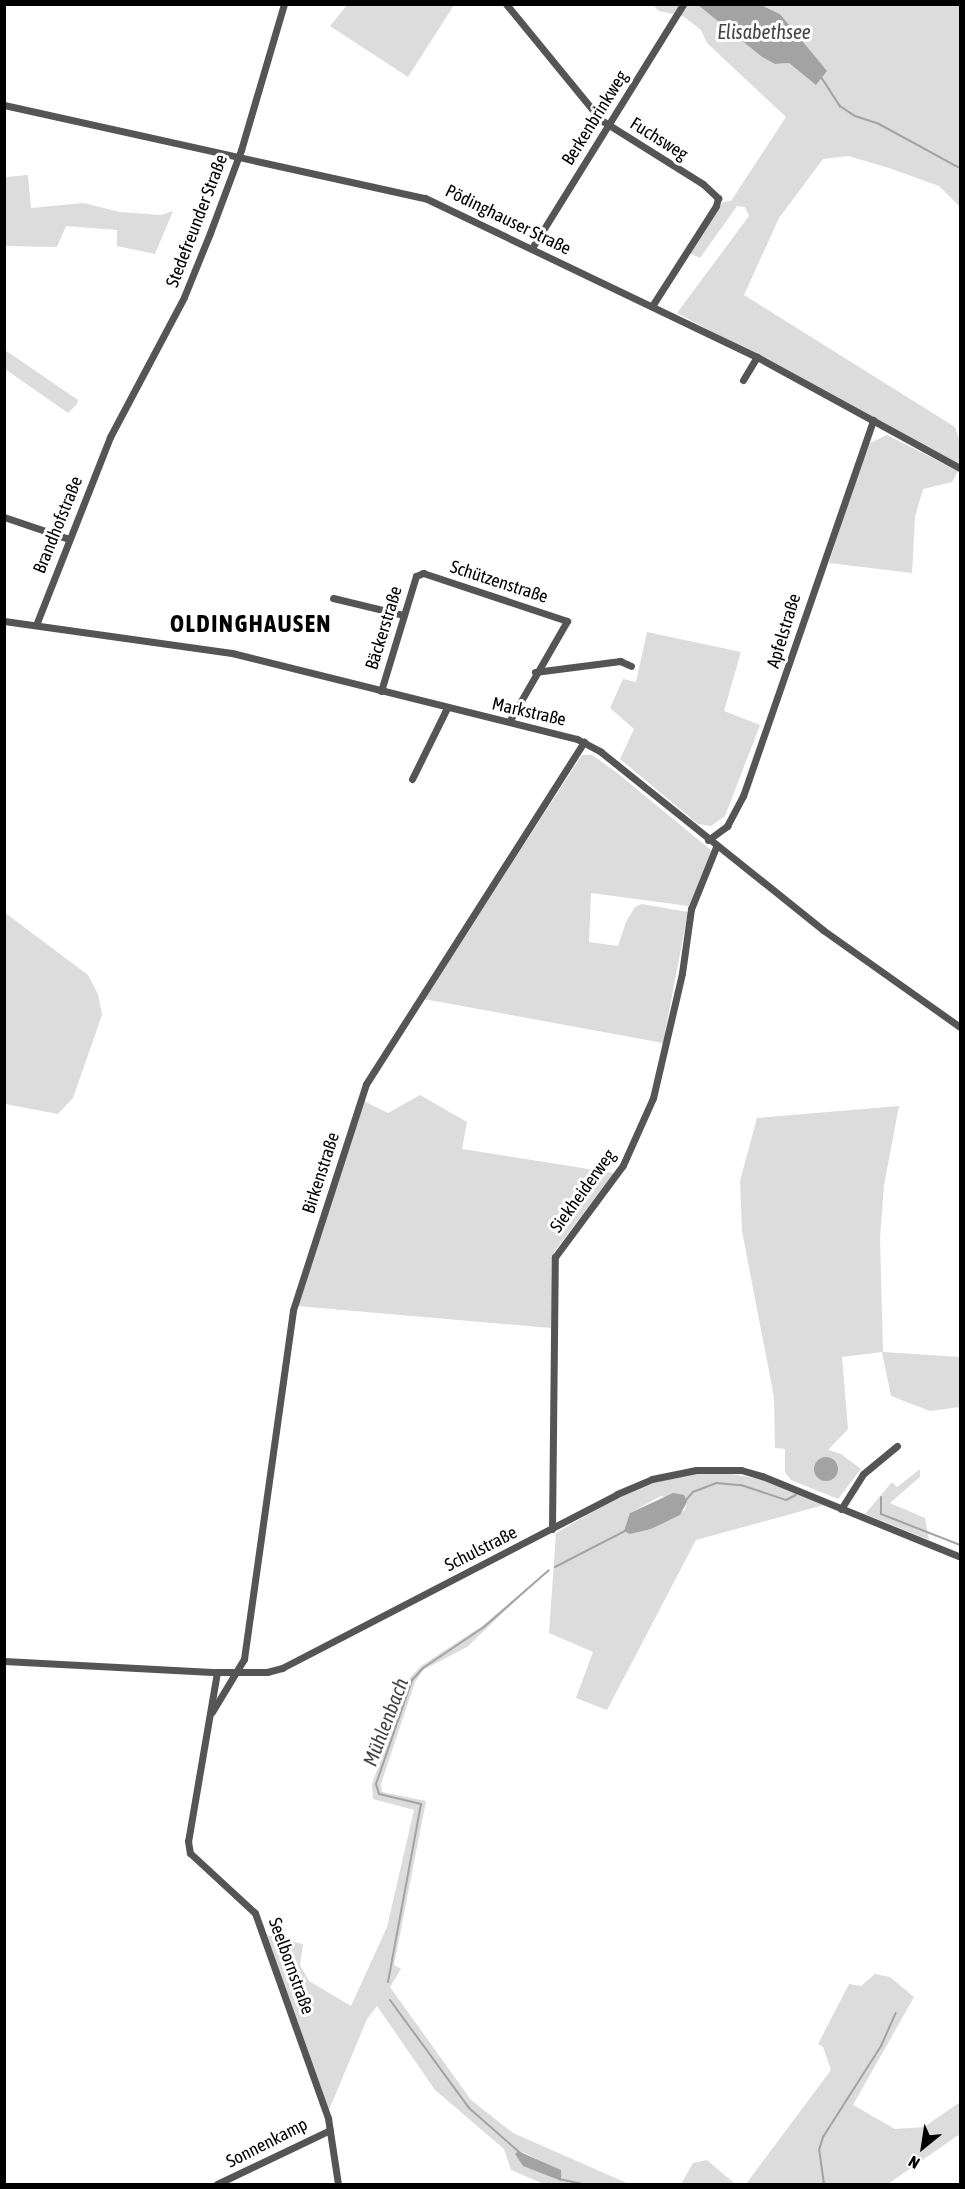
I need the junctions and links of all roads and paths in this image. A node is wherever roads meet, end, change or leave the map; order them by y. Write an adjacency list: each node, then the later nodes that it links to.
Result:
1 (284, 4): 6 (street, Stedefreunder Straße)
2 (506, 4): 5 (street, Fuchsweg)
3 (683, 4): 5 (street, Berkenbrinkweg)
4 (4, 105): 6 (street, Pödinghauser Straße)
5 (607, 125): 7 (street, Berkenbrinkweg); 8 (street, Fuchsweg)
6 (238, 155): 7 (street, Pödinghauser Straße); 12 (street, Stedefreunder Straße)
7 (532, 248): 8 (street, Pödinghauser Straße)
8 (652, 306): 9 (street, Pödinghauser Straße)
9 (757, 357): 10 (street); 11 (street, Pödinghauser Straße)
10 (743, 380)
11 (873, 420): 13 (street, Pödinghauser Straße); 28 (street, Apfelstraße)
12 (110, 437): 15 (street, Brandhofstraße)
13 (960, 468)
14 (4, 517): 15 (street)
15 (69, 538): 20 (street, Brandhofstraße)
16 (418, 574): 18 (street, Bäckerstraße); 22 (street, Schützenstraße)
17 (333, 598): 18 (street)
18 (404, 615): 23 (street, Bäckerstraße)
19 (4, 621): 20 (street, Markstraße)
20 (36, 625): 23 (street, Markstraße)
21 (631, 666): 22 (street)
22 (535, 672): 25 (street)
23 (381, 691): 24 (street, Markstraße)
24 (447, 708): 25 (street, Markstraße); 27 (street)
25 (510, 722): 26 (street, Markstraße)
26 (584, 742): 28 (street, Markstraße); 36 (street, Birkenstraße)
27 (412, 779)
28 (708, 840): 29 (street, Markstraße)
29 (716, 847): 30 (street, Markstraße); 33 (street, Siekheiderweg)
30 (960, 1027)
31 (897, 1446): 32 (street)
32 (841, 1509): 33 (street, Schulstraße); 34 (street, Schulstraße)
33 (552, 1529): 36 (street, Schulstraße)
34 (960, 1557)
35 (4, 1661): 37 (street, Schulstraße)
36 (241, 1671): 37 (street, Schulstraße); 38 (street, Seelbornstraße)
37 (217, 1672): 38 (street, Seelbornstraße)
38 (212, 1712): 39 (street, Seelbornstraße)
39 (330, 2130): 40 (street, Sonnenkamp); 41 (street, Seelbornstraße)
40 (217, 2184)
41 (338, 2184)

